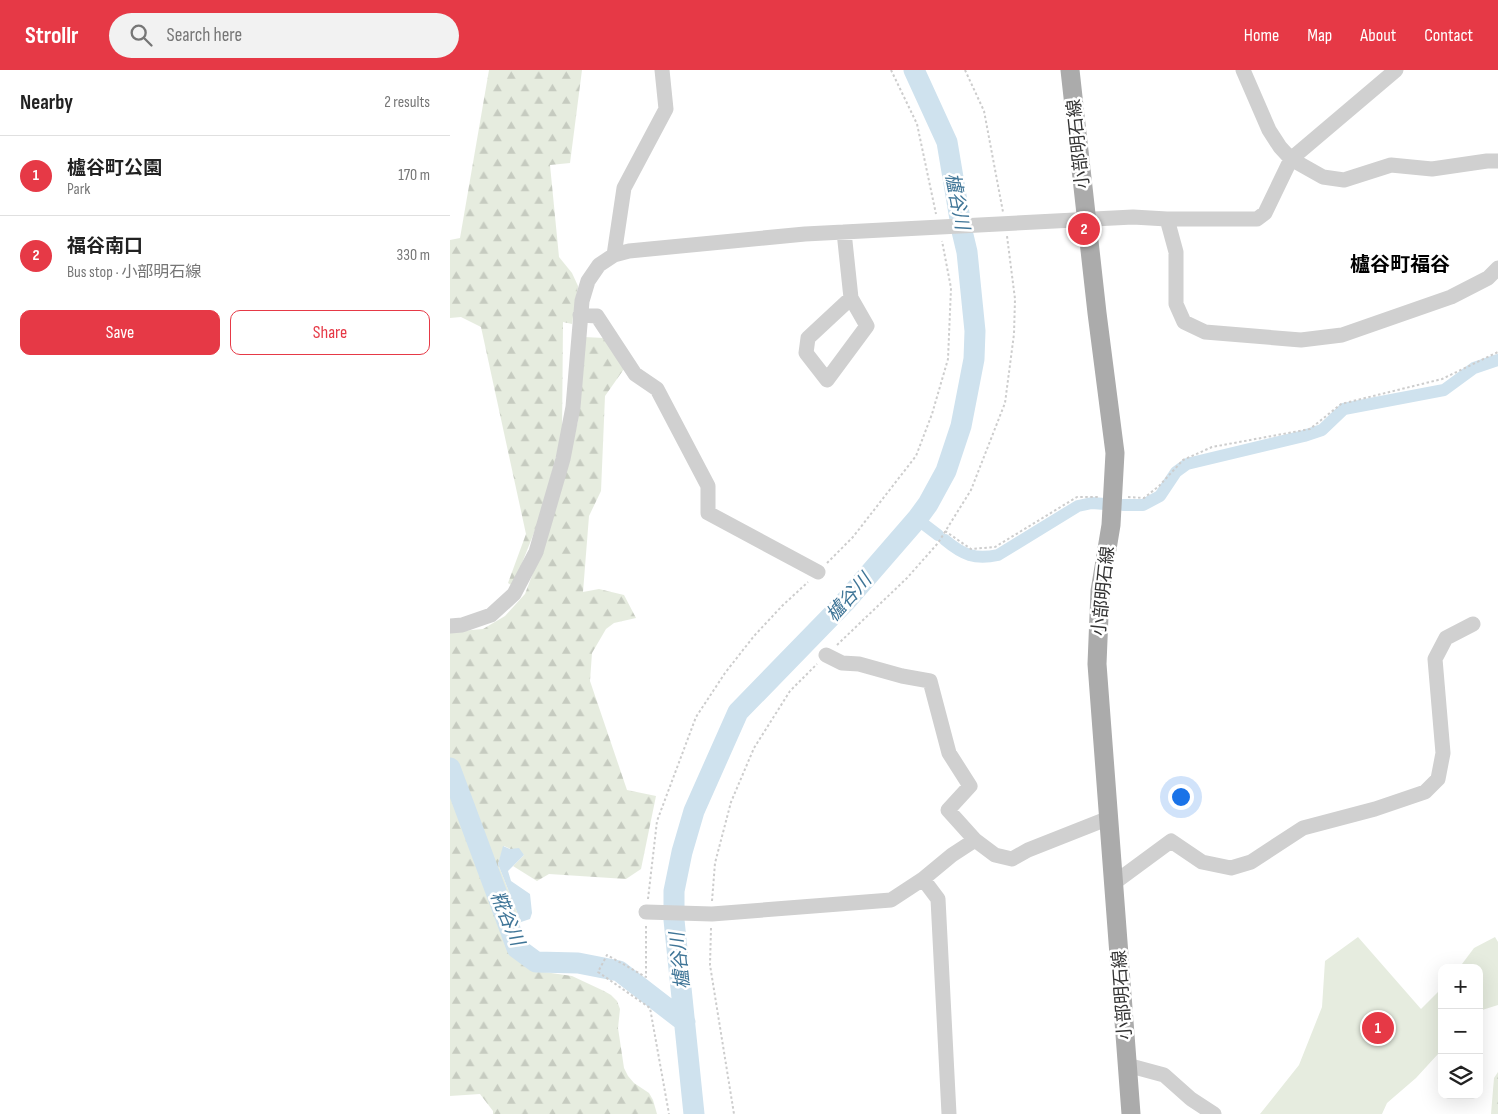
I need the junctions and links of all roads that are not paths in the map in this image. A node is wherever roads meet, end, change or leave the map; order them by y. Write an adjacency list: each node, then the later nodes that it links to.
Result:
1 (662, 70): 10 (street)
2 (1070, 70): 7 (main road, 小部明石線)
3 (1243, 70): 5 (street)
4 (1396, 70): 5 (street)
5 (1291, 159): 6 (street); 8 (street)
6 (1498, 162)
7 (1087, 219): 8 (street); 9 (street); 18 (main road, 小部明石線)
8 (1167, 219): 11 (street)
9 (844, 232): 10 (street); 12 (street)
10 (614, 255): 13 (street)
11 (1498, 268)
12 (851, 298): 12 (street)
13 (580, 315): 14 (street); 16 (street)
14 (818, 572)
15 (1473, 624): 21 (street)
16 (450, 626)
17 (826, 655): 19 (street)
18 (1109, 818): 19 (street); 21 (main road, 小部明石線)
19 (975, 840): 20 (street)
20 (923, 879): 22 (street); 24 (street)
21 (1114, 883): 23 (main road, 小部明石線)
22 (646, 912)
23 (1127, 1065): 25 (main road, 小部明石線); 26 (street)
24 (949, 1114)
25 (1131, 1114)
26 (1214, 1114)

